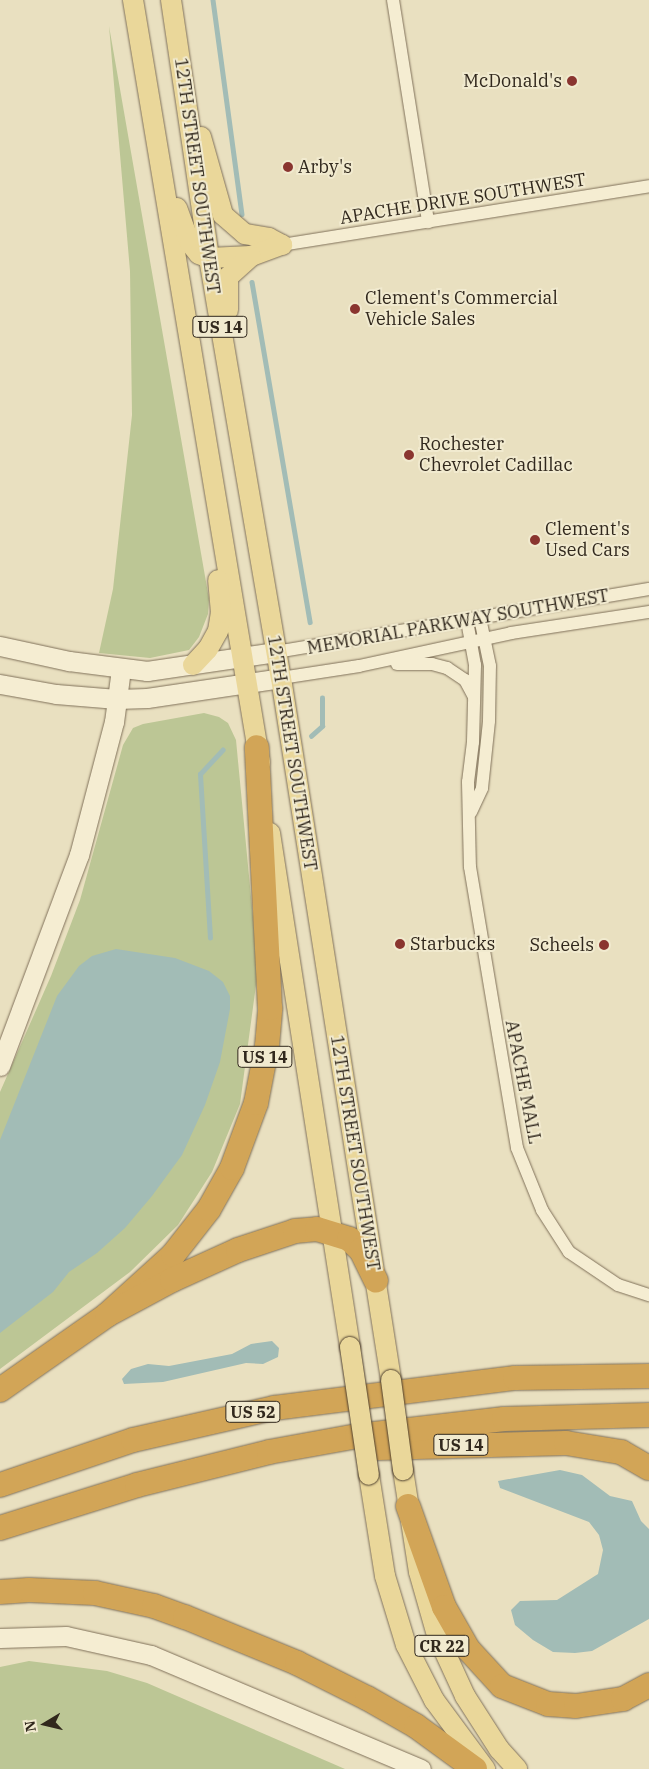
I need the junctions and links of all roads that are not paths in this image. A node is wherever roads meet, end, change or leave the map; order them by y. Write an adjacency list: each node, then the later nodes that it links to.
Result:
1 (133, 0): 5 (main road, 12TH STREET SOUTHWEST / US 14)
2 (171, 0): 4 (main road, 12TH STREET SOUTHWEST / US 14)
3 (393, 0): 7 (street)
4 (182, 72): 8 (main road); 10 (main road, 12TH STREET SOUTHWEST / US 14)
5 (157, 142): 10 (main road); 12 (main road, 12TH STREET SOUTHWEST / US 14)
6 (649, 186): 7 (street, APACHE DRIVE SOUTHWEST)
7 (428, 222): 8 (street, APACHE DRIVE SOUTHWEST)
8 (282, 245): 9 (main road)
9 (251, 256): 10 (main road); 11 (main road)
10 (209, 258): 11 (main road, 12TH STREET SOUTHWEST / US 14)
11 (224, 348): 20 (main road, 12TH STREET SOUTHWEST / US 14)
12 (227, 558): 21 (main road, 12TH STREET SOUTHWEST / US 14); 22 (main road)
13 (649, 589): 15 (street, MEMORIAL PARKWAY SOUTHWEST)
14 (649, 612): 17 (street, MEMORIAL PARKWAY SOUTHWEST)
15 (480, 618): 16 (street, MEMORIAL PARKWAY SOUTHWEST); 17 (street)
16 (467, 621): 18 (street, APACHE MALL); 20 (street, MEMORIAL PARKWAY SOUTHWEST)
17 (484, 640): 18 (street, MEMORIAL PARKWAY SOUTHWEST); 31 (street)
18 (471, 643): 23 (street, MEMORIAL PARKWAY SOUTHWEST); 29 (street, APACHE MALL)
19 (0, 646): 24 (street, MEMORIAL PARKWAY SOUTHWEST)
20 (276, 652): 21 (street, MEMORIAL PARKWAY SOUTHWEST); 25 (main road, 12TH STREET SOUTHWEST / US 14)
21 (242, 657): 22 (street, MEMORIAL PARKWAY SOUTHWEST); 26 (main road, 12TH STREET SOUTHWEST / US 14)
22 (193, 665): 24 (street, MEMORIAL PARKWAY SOUTHWEST)
23 (359, 666): 25 (street, MEMORIAL PARKWAY SOUTHWEST); 29 (street)
24 (120, 669): 28 (street)
25 (281, 678): 26 (street, MEMORIAL PARKWAY SOUTHWEST); 34 (main road, 12TH STREET SOUTHWEST / US 14)
26 (246, 683): 28 (street, MEMORIAL PARKWAY SOUTHWEST); 30 (main road, 12TH STREET SOUTHWEST / US 14)
27 (0, 684): 28 (street, MEMORIAL PARKWAY SOUTHWEST)
28 (118, 699): 32 (street)
29 (475, 700): 31 (street, APACHE MALL)
30 (257, 747): 33 (main road, 12TH STREET SOUTHWEST); 36 (highway, US 14)
31 (469, 817): 35 (street, APACHE MALL)
32 (0, 1066)
33 (332, 1231): 34 (highway); 36 (highway); 50 (main road, 12TH STREET SOUTHWEST, bridge)
34 (376, 1281): 43 (main road, 12TH STREET SOUTHWEST / US 14, bridge)
35 (649, 1295)
36 (107, 1315): 38 (highway, US 14)
37 (649, 1376): 42 (highway, US 52)
38 (0, 1390)
39 (649, 1416): 40 (highway, US 52)
40 (268, 1452): 41 (highway, US 14); 44 (highway, US 52)
41 (649, 1468)
42 (0, 1485)
43 (408, 1506): 47 (highway, US 14); 51 (main road, CR 22)
44 (0, 1528)
45 (0, 1592): 49 (highway)
46 (0, 1638): 48 (street)
47 (649, 1685)
48 (421, 1769)
49 (476, 1769)
50 (485, 1769)
51 (517, 1769)

